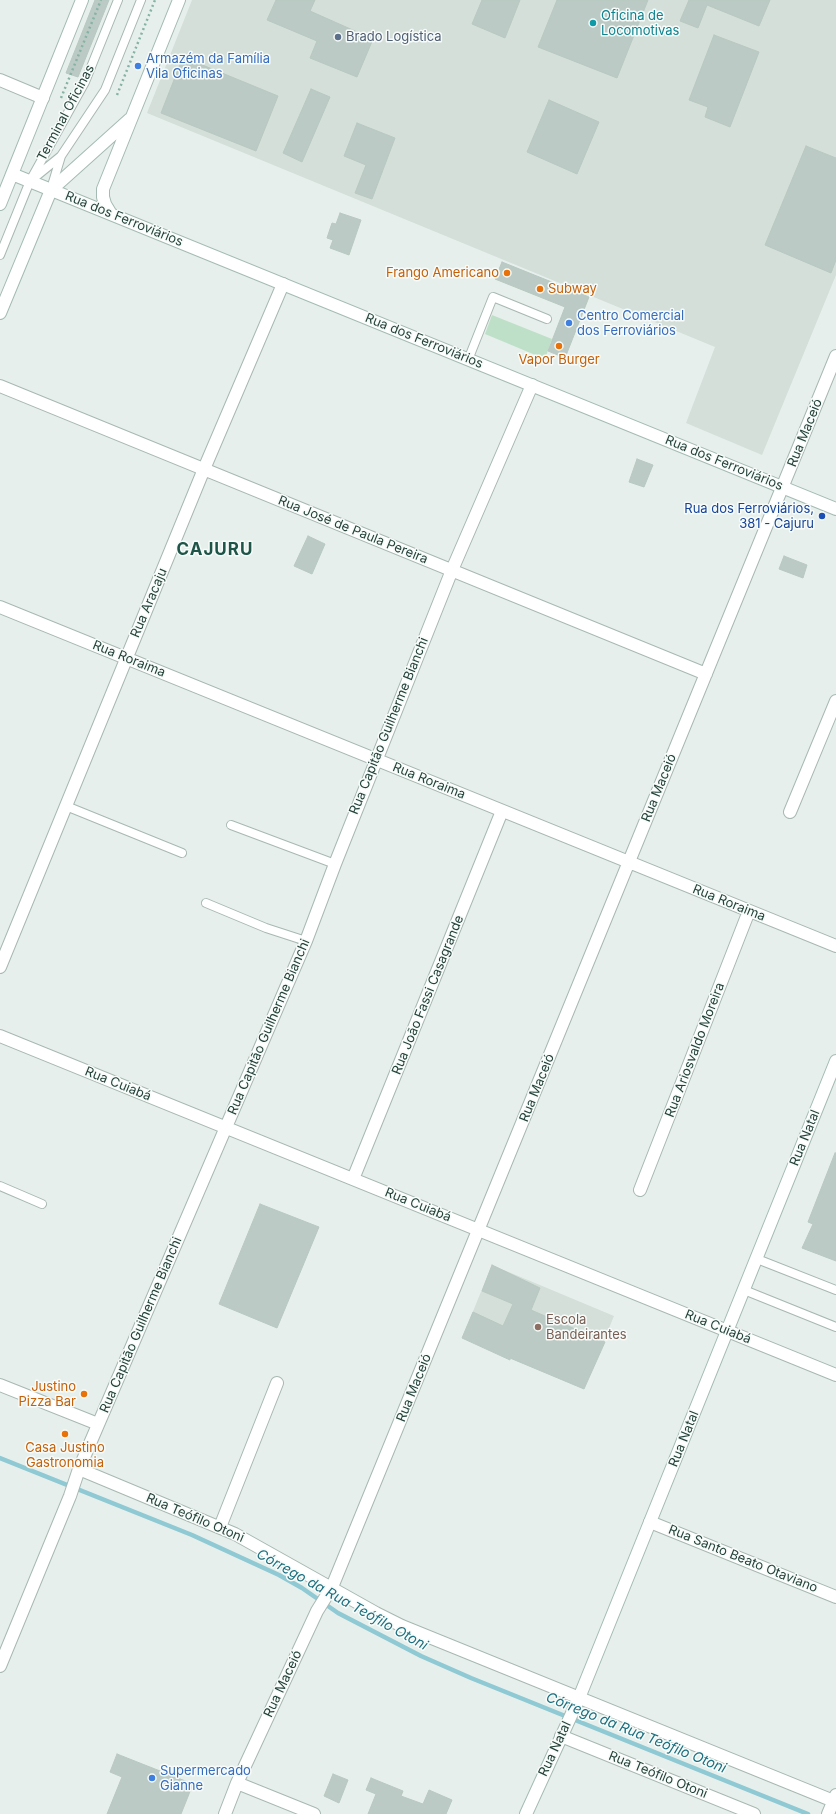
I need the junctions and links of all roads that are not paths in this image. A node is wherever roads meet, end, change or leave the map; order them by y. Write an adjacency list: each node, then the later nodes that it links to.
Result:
1 (82, 0): 6 (street)
2 (118, 0): 10 (lane, Terminal Oficinas)
3 (141, 0): 8 (lane, Terminal Oficinas)
4 (178, 0): 7 (street)
5 (0, 80): 6 (street)
6 (43, 98): 9 (street)
7 (130, 119): 11 (street); 13 (street)
8 (61, 156): 10 (lane); 11 (lane, Terminal Oficinas)
9 (12, 174): 10 (street, Rua dos Ferroviários); 12 (street)
10 (30, 181): 11 (street, Rua dos Ferroviários); 14 (lane, Terminal Oficinas)
11 (51, 190): 13 (street, Rua dos Ferroviários); 16 (street)
12 (0, 204)
13 (111, 214): 15 (street, Rua dos Ferroviários)
14 (0, 255)
15 (283, 284): 19 (street, Rua dos Ferroviários); 22 (street, Rua Aracaju)
16 (0, 313)
17 (547, 319): 19 (lane)
18 (836, 356): 23 (street, Rua Maceió)
19 (468, 360): 20 (street, Rua dos Ferroviários)
20 (532, 385): 23 (street, Rua dos Ferroviários); 25 (street, Rua Capitão Guilherme Bianchi)
21 (0, 386): 22 (street, Rua José de Paula Pereira)
22 (204, 469): 25 (street, Rua José de Paula Pereira); 27 (street, Rua Aracaju)
23 (782, 487): 24 (street, Rua dos Ferroviários); 28 (street, Rua Maceió)
24 (836, 509)
25 (452, 570): 28 (street, Rua José de Paula Pereira); 30 (street, Rua Capitão Guilherme Bianchi)
26 (1, 611): 27 (street, Rua Roraima)
27 (126, 658): 30 (street, Rua Roraima); 31 (street, Rua Aracaju)
28 (706, 674): 36 (street, Rua Maceió)
29 (836, 701): 33 (street)
30 (376, 760): 32 (street, Rua Roraima); 37 (street, Rua Capitão Guilherme Bianchi)
31 (66, 806): 35 (lane); 42 (street, Rua Aracaju)
32 (502, 811): 36 (street, Rua Roraima); 46 (street, Rua João Fassi Casagrande)
33 (790, 812)
34 (231, 825): 37 (lane)
35 (182, 853)
36 (629, 862): 39 (street, Rua Roraima); 50 (street, Rua Maceió)
37 (335, 864): 40 (street, Rua Capitão Guilherme Bianchi)
38 (206, 903): 40 (lane)
39 (749, 911): 41 (street, Rua Roraima); 48 (street, Rua Ariosvaldo Moreira)
40 (306, 941): 45 (street, Rua Capitão Guilherme Bianchi)
41 (836, 946)
42 (0, 967)
43 (0, 1036): 45 (street, Rua Cuiabá)
44 (836, 1061): 51 (street, Rua Natal)
45 (227, 1128): 46 (street, Rua Cuiabá); 59 (street, Rua Capitão Guilherme Bianchi)
46 (353, 1179): 50 (street, Rua Cuiabá)
47 (0, 1186): 49 (lane)
48 (640, 1190)
49 (42, 1204)
50 (479, 1230): 55 (street, Rua Cuiabá); 63 (street, Rua Maceió)
51 (756, 1259): 52 (street, Rua Natal); 53 (lane)
52 (744, 1290): 54 (lane); 55 (street, Rua Natal)
53 (836, 1290)
54 (836, 1327)
55 (727, 1331): 56 (street, Rua Cuiabá); 61 (street, Rua Natal)
56 (836, 1375)
57 (277, 1383): 62 (street)
58 (0, 1385): 59 (street)
59 (98, 1424): 60 (street, Rua Capitão Guilherme Bianchi)
60 (78, 1474): 62 (street, Rua Teófilo Otoni); 65 (street, Rua Capitão Guilherme Bianchi)
61 (650, 1522): 64 (street, Rua Santo Beato Otaviano); 66 (street, Rua Natal)
62 (220, 1527): 63 (street, Rua Teófilo Otoni)
63 (332, 1587): 66 (street, Rua Teófilo Otoni); 68 (street, Rua Maceió)
64 (836, 1597)
65 (0, 1666)
66 (579, 1698): 67 (street, Rua Natal); 69 (street, Rua Teófilo Otoni)
67 (561, 1736): 72 (street, Rua Natal); 73 (street, Rua Teófilo Otoni)
68 (237, 1783): 70 (street, Rua Maceió); 71 (street)
69 (835, 1799): 74 (street)
70 (224, 1814)
71 (314, 1814)
72 (526, 1814)
73 (754, 1814)
74 (828, 1814)

